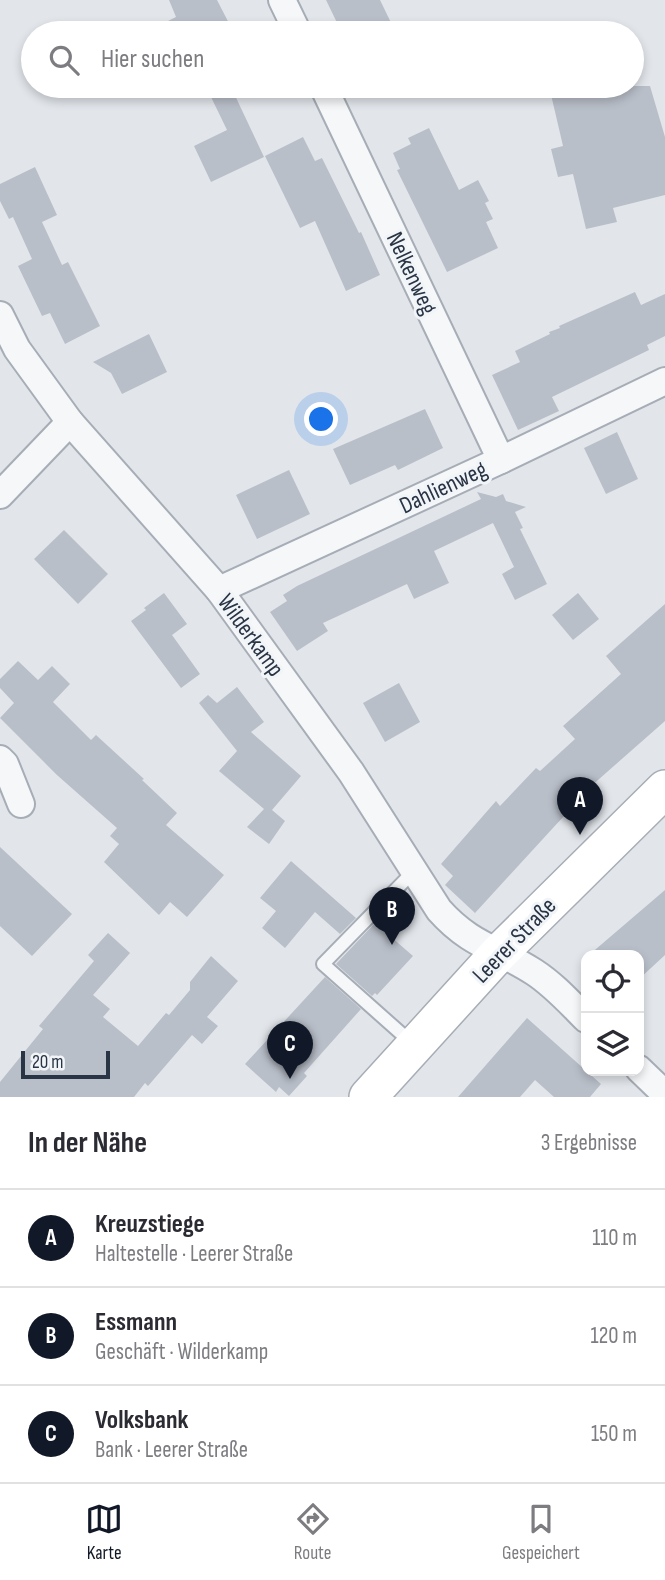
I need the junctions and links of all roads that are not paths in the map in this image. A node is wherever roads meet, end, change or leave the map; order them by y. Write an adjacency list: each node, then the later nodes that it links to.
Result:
1 (282, 0): 2 (street)
2 (292, 21)
3 (329, 98): 7 (street, Nelkenweg)
4 (0, 315): 6 (street, Wilderkamp)
5 (665, 381): 7 (street, Dahlienweg)
6 (70, 422): 8 (street); 9 (street, Wilderkamp)
7 (500, 460): 9 (street, Dahlienweg)
8 (0, 495)
9 (219, 590): 13 (street, Wilderkamp)
10 (0, 759): 12 (street)
11 (665, 789): 14 (street, Leerer Straße)
12 (21, 804)
13 (414, 871): 14 (street, Wilderkamp); 16 (lane)
14 (498, 954): 15 (street, Wilderkamp); 16 (street, Leerer Straße)
15 (581, 1014)
16 (415, 1046): 19 (street, Leerer Straße)
17 (644, 1074): 18 (street)
18 (665, 1094)
19 (368, 1097)

